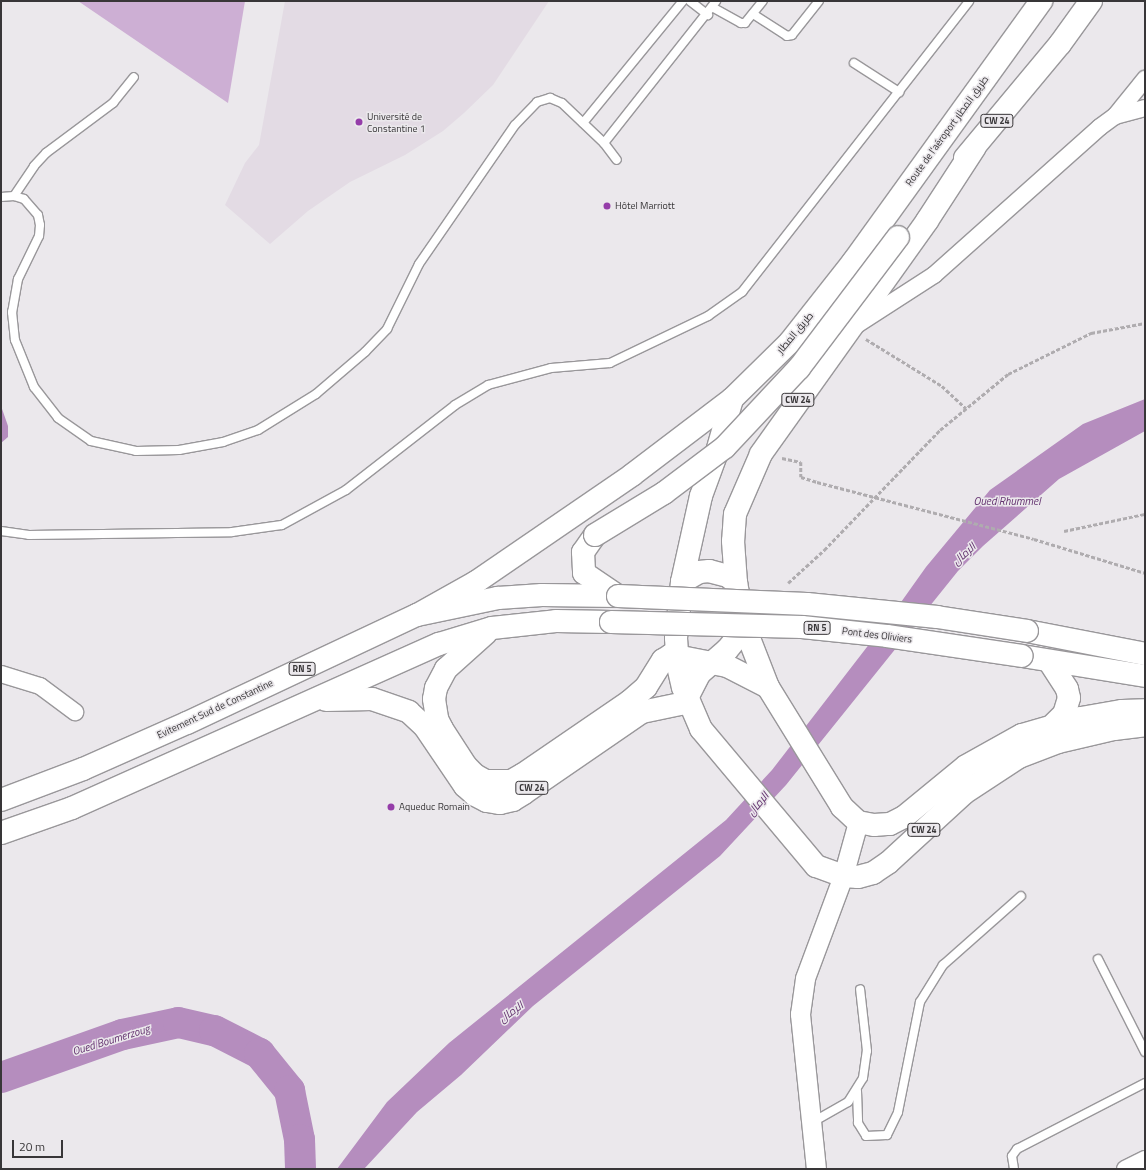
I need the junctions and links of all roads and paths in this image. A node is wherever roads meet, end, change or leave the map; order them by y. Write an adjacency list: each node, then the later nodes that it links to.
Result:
1 (683, 1): 17 (lane)
2 (690, 1): 10 (lane)
3 (763, 1): 9 (lane)
4 (819, 1): 9 (lane)
5 (969, 1): 14 (lane)
6 (1041, 1): 23 (highway, Route de l'aéroport طريق المطار / CW 24)
7 (1091, 1): 19 (highway, CW 24)
8 (714, 4): 9 (lane); 10 (lane)
9 (753, 14)
10 (708, 15): 18 (lane)
11 (854, 63): 14 (lane)
12 (134, 77): 21 (lane)
13 (1145, 79): 16 (street)
14 (898, 92): 30 (lane)
15 (1145, 108): 16 (street)
16 (1115, 116): 25 (street)
17 (583, 124): 18 (lane); 21 (lane)
18 (604, 143): 20 (lane)
19 (975, 147): 25 (highway, CW 24); 36 (highway, CW 24, bridge)
20 (617, 160)
21 (14, 196): 22 (lane)
22 (1, 197)
23 (852, 262): 26 (highway, طريق المطار / CW 24)
24 (1145, 323): 27 (path)
25 (850, 329): 27 (path); 28 (highway, CW 24)
26 (732, 399): 33 (highway, CW 24); 37 (highway, CW 24)
27 (966, 408): 35 (path)
28 (760, 454): 32 (path, bridge); 34 (highway, CW 24)
29 (1145, 514): 31 (path)
30 (1, 531)
31 (1064, 531)
32 (1145, 574)
33 (682, 582): 34 (highway); 41 (highway, CW 24)
34 (736, 583): 39 (highway, CW 24)
35 (787, 584)
36 (618, 596): 37 (highway, Evitement Sud de Constantine / RN 5); 40 (highway, RN 5, bridge)
37 (417, 615): 53 (highway, Evitement Sud de Constantine / RN 5)
38 (492, 628): 41 (highway, CW 24); 42 (highway, Pont des Oliviers / RN 5, bridge); 48 (highway, RN 5)
39 (745, 628): 43 (highway); 46 (highway, CW 24)
40 (1145, 654)
41 (677, 655): 43 (highway, CW 24); 47 (highway, CW 24)
42 (1049, 661): 45 (highway, RN 5); 51 (highway)
43 (712, 662): 46 (highway, CW 24); 47 (highway)
44 (1, 674): 50 (street)
45 (1145, 676)
46 (768, 687): 54 (highway, CW 24)
47 (687, 698): 48 (highway, CW 24); 56 (highway, CW 24)
48 (307, 702): 55 (highway, RN 5)
49 (1145, 710): 51 (highway)
50 (75, 712)
51 (1054, 724): 54 (highway, CW 24)
52 (1145, 725): 56 (highway, CW 24)
53 (1, 800)
54 (858, 822): 56 (street)
55 (1, 833)
56 (843, 876): 63 (street)
57 (1021, 896): 62 (lane)
58 (1098, 959): 60 (lane)
59 (860, 988): 62 (lane)
60 (1145, 1052)
61 (1145, 1083): 66 (lane)
62 (857, 1091): 63 (lane)
63 (810, 1124): 65 (street)
64 (1145, 1159): 67 (street)
65 (816, 1169)
66 (1014, 1169)
67 (1125, 1169)

